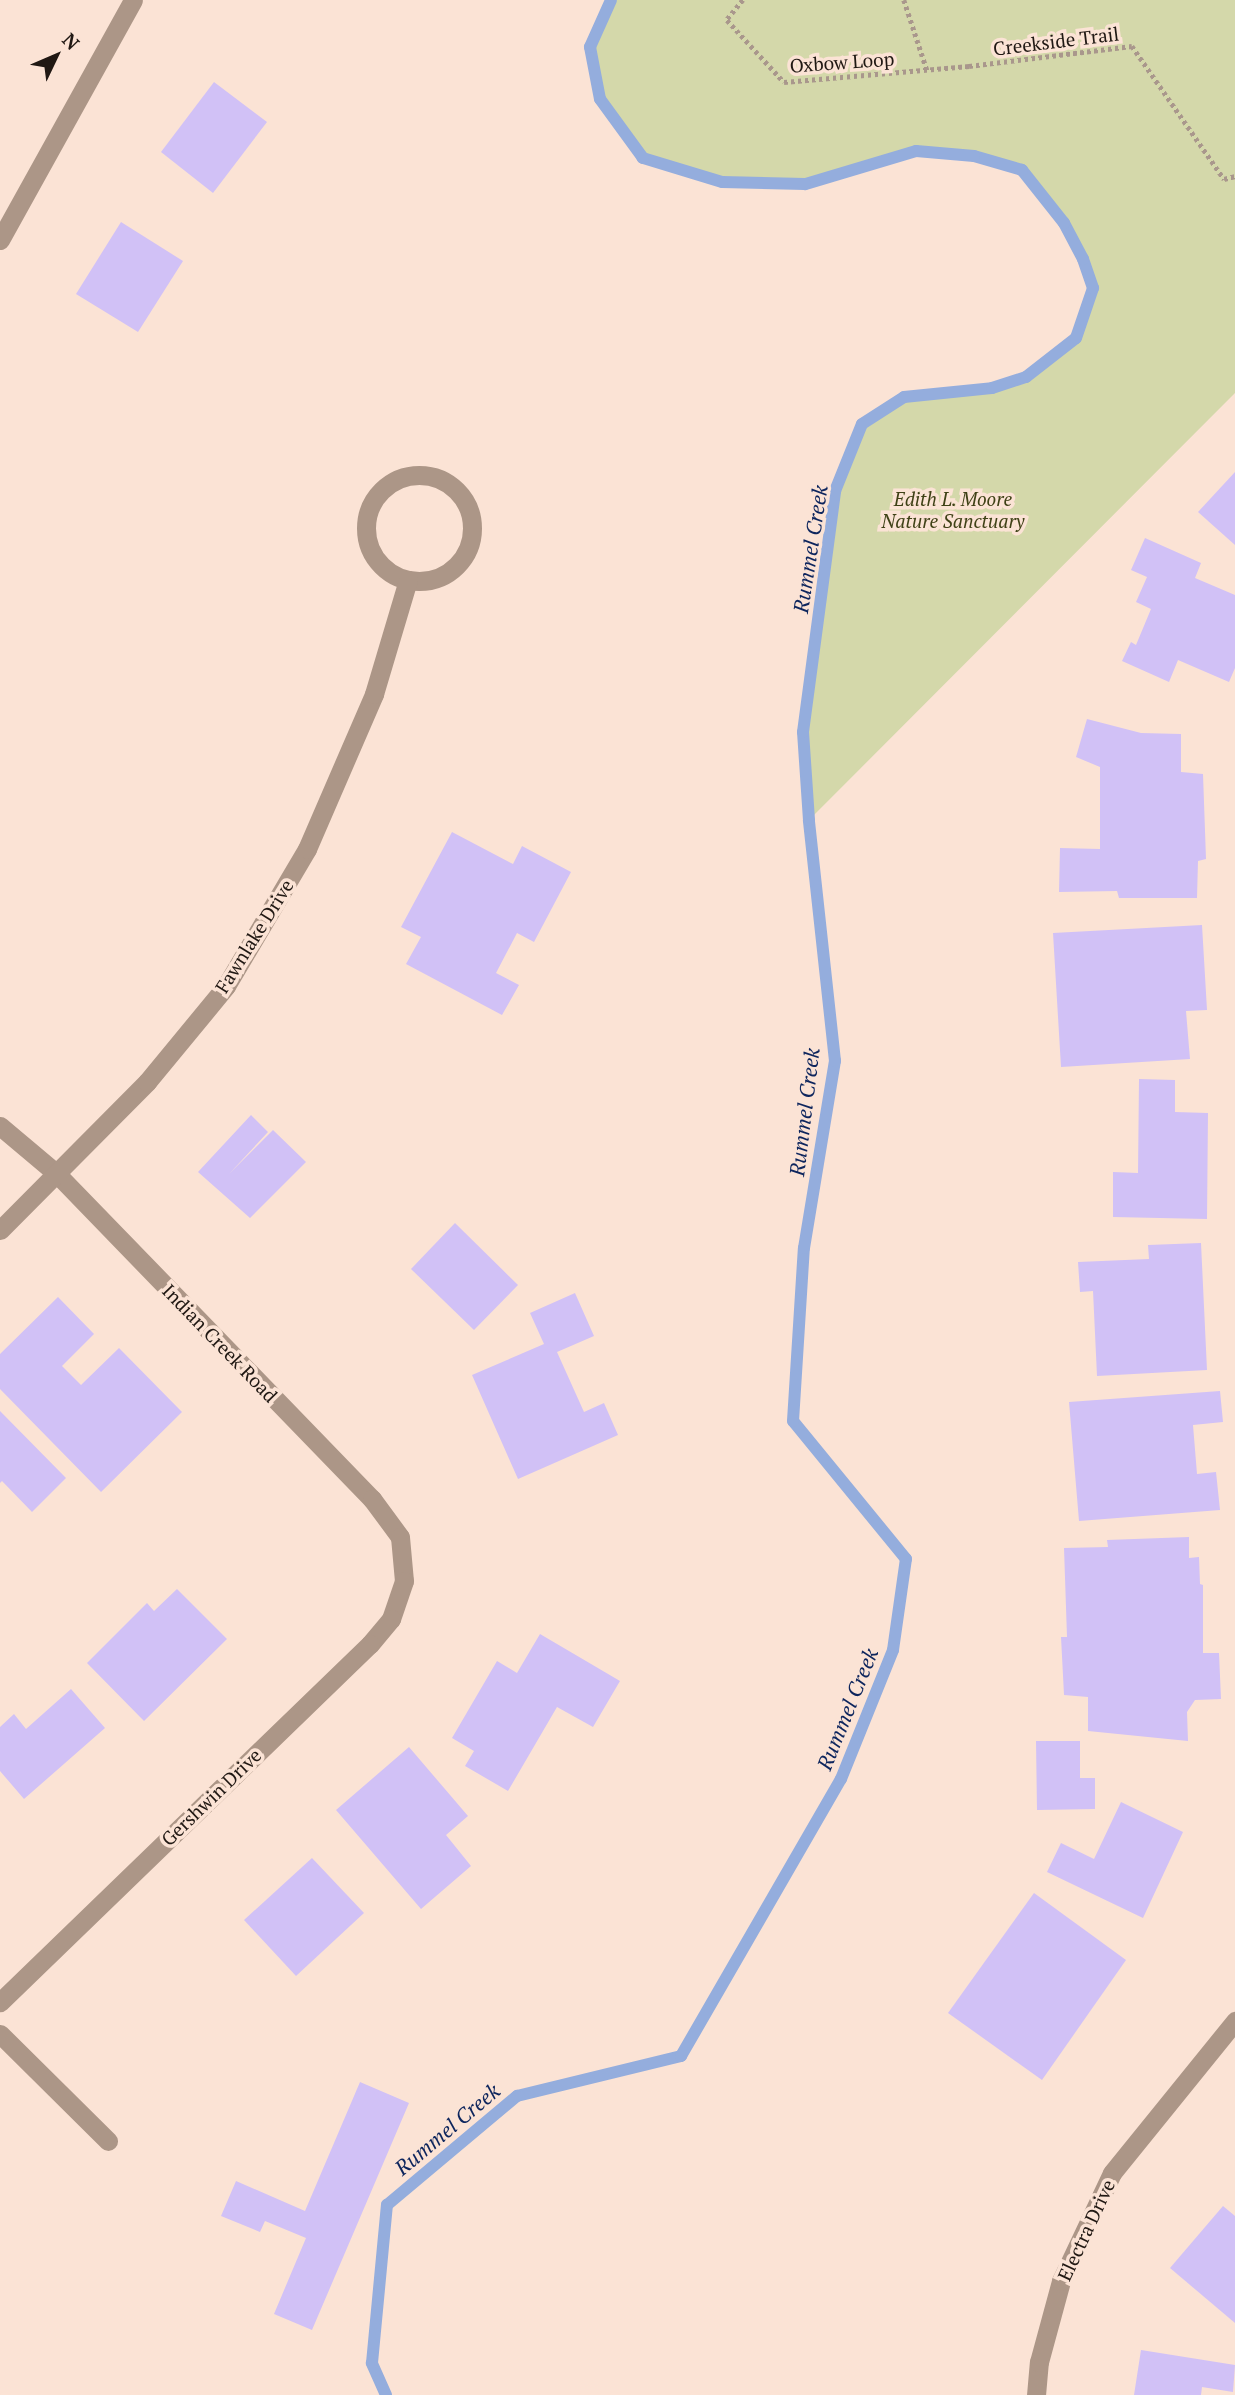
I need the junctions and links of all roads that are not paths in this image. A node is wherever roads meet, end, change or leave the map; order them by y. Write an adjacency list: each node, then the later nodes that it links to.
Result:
1 (133, 0): 2 (street)
2 (0, 240)
3 (408, 580): 3 (street); 5 (street, Fawnlake Drive)
4 (0, 1126): 5 (street, Indian Creek Road)
5 (57, 1174): 6 (street, Fawnlake Drive); 7 (street, Indian Creek Road)
6 (0, 1230)
7 (404, 1581): 8 (street, Gershwin Drive)
8 (0, 2002)
9 (1235, 2021): 12 (street, Electra Drive)
10 (0, 2034): 11 (street)
11 (108, 2141)
12 (1036, 2395)

